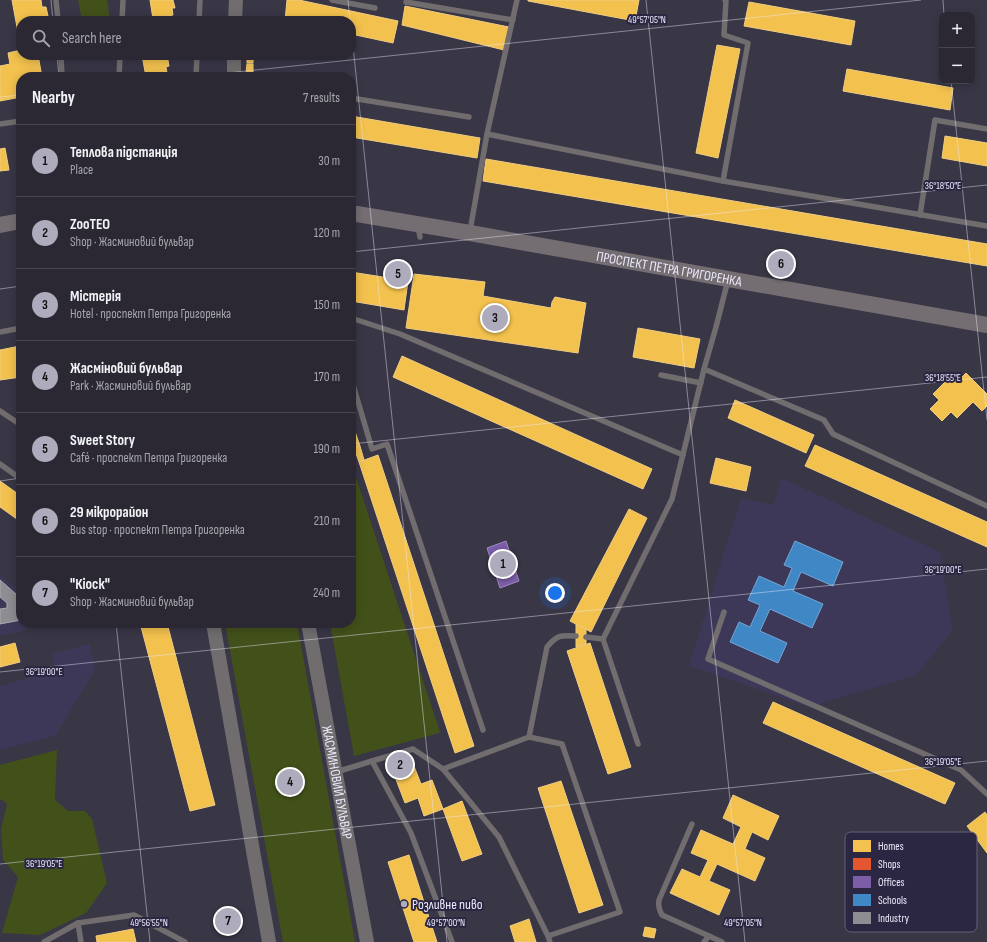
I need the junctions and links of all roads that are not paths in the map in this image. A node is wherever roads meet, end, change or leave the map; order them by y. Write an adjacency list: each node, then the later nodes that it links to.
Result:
1 (56, 0): 10 (lane)
2 (123, 0): 11 (lane)
3 (200, 0): 12 (lane)
4 (236, 0): 13 (street)
5 (332, 0): 9 (lane)
6 (517, 0): 14 (lane)
7 (725, 0): 29 (lane)
8 (406, 2): 14 (lane)
9 (375, 8)
10 (58, 16)
11 (122, 16)
12 (199, 16)
13 (235, 16)
14 (513, 20): 28 (lane)
15 (61, 60): 19 (lane)
16 (120, 60): 20 (lane)
17 (197, 60): 21 (lane)
18 (234, 60): 22 (street)
19 (62, 72)
20 (119, 72)
21 (196, 72)
22 (234, 72)
23 (356, 99): 24 (lane)
24 (469, 117)
25 (16, 121): 26 (lane)
26 (0, 124)
27 (987, 129): 31 (lane)
28 (487, 134): 29 (lane); 35 (lane)
29 (723, 181): 31 (lane)
30 (356, 214): 35 (main road, ПРОСПЕКТ ПЕТРА ГРИГОРЕНКА)
31 (920, 215): 34 (lane)
32 (16, 222): 33 (main road)
33 (0, 225)
34 (987, 226)
35 (470, 233): 36 (main road, ПРОСПЕКТ ПЕТРА ГРИГОРЕНКА)
36 (728, 279): 38 (main road, ПРОСПЕКТ ПЕТРА ГРИГОРЕНКА); 41 (lane)
37 (356, 320): 47 (lane)
38 (987, 325)
39 (16, 329): 40 (lane)
40 (0, 332)
41 (704, 369): 43 (lane); 50 (lane)
42 (661, 375): 43 (lane)
43 (701, 383): 47 (lane)
44 (356, 395): 57 (lane)
45 (0, 411): 46 (lane)
46 (16, 422)
47 (683, 455): 56 (lane)
48 (0, 464): 49 (lane)
49 (16, 475)
50 (987, 506)
51 (724, 612): 63 (lane)
52 (213, 628): 71 (street)
53 (309, 628): 62 (street, ЖАСМИНОВИЙ БУЛЬВАР)
54 (576, 636): 58 (lane)
55 (586, 637): 56 (lane)
56 (603, 639): 59 (lane)
57 (483, 730)
58 (529, 737): 61 (lane); 66 (lane)
59 (638, 744)
60 (372, 761): 61 (lane); 62 (lane); 73 (lane)
61 (443, 769): 66 (lane)
62 (336, 772): 72 (street, ЖАСМИНОВИЙ БУЛЬВАР)
63 (987, 794)
64 (692, 824): 67 (lane)
65 (78, 922): 68 (lane); 69 (lane); 70 (lane)
66 (548, 936): 74 (lane)
67 (709, 936): 75 (lane); 76 (lane)
68 (44, 942)
69 (81, 942)
70 (185, 942)
71 (269, 942)
72 (367, 942)
73 (452, 942)
74 (550, 942)
75 (704, 942)
76 (722, 942)

